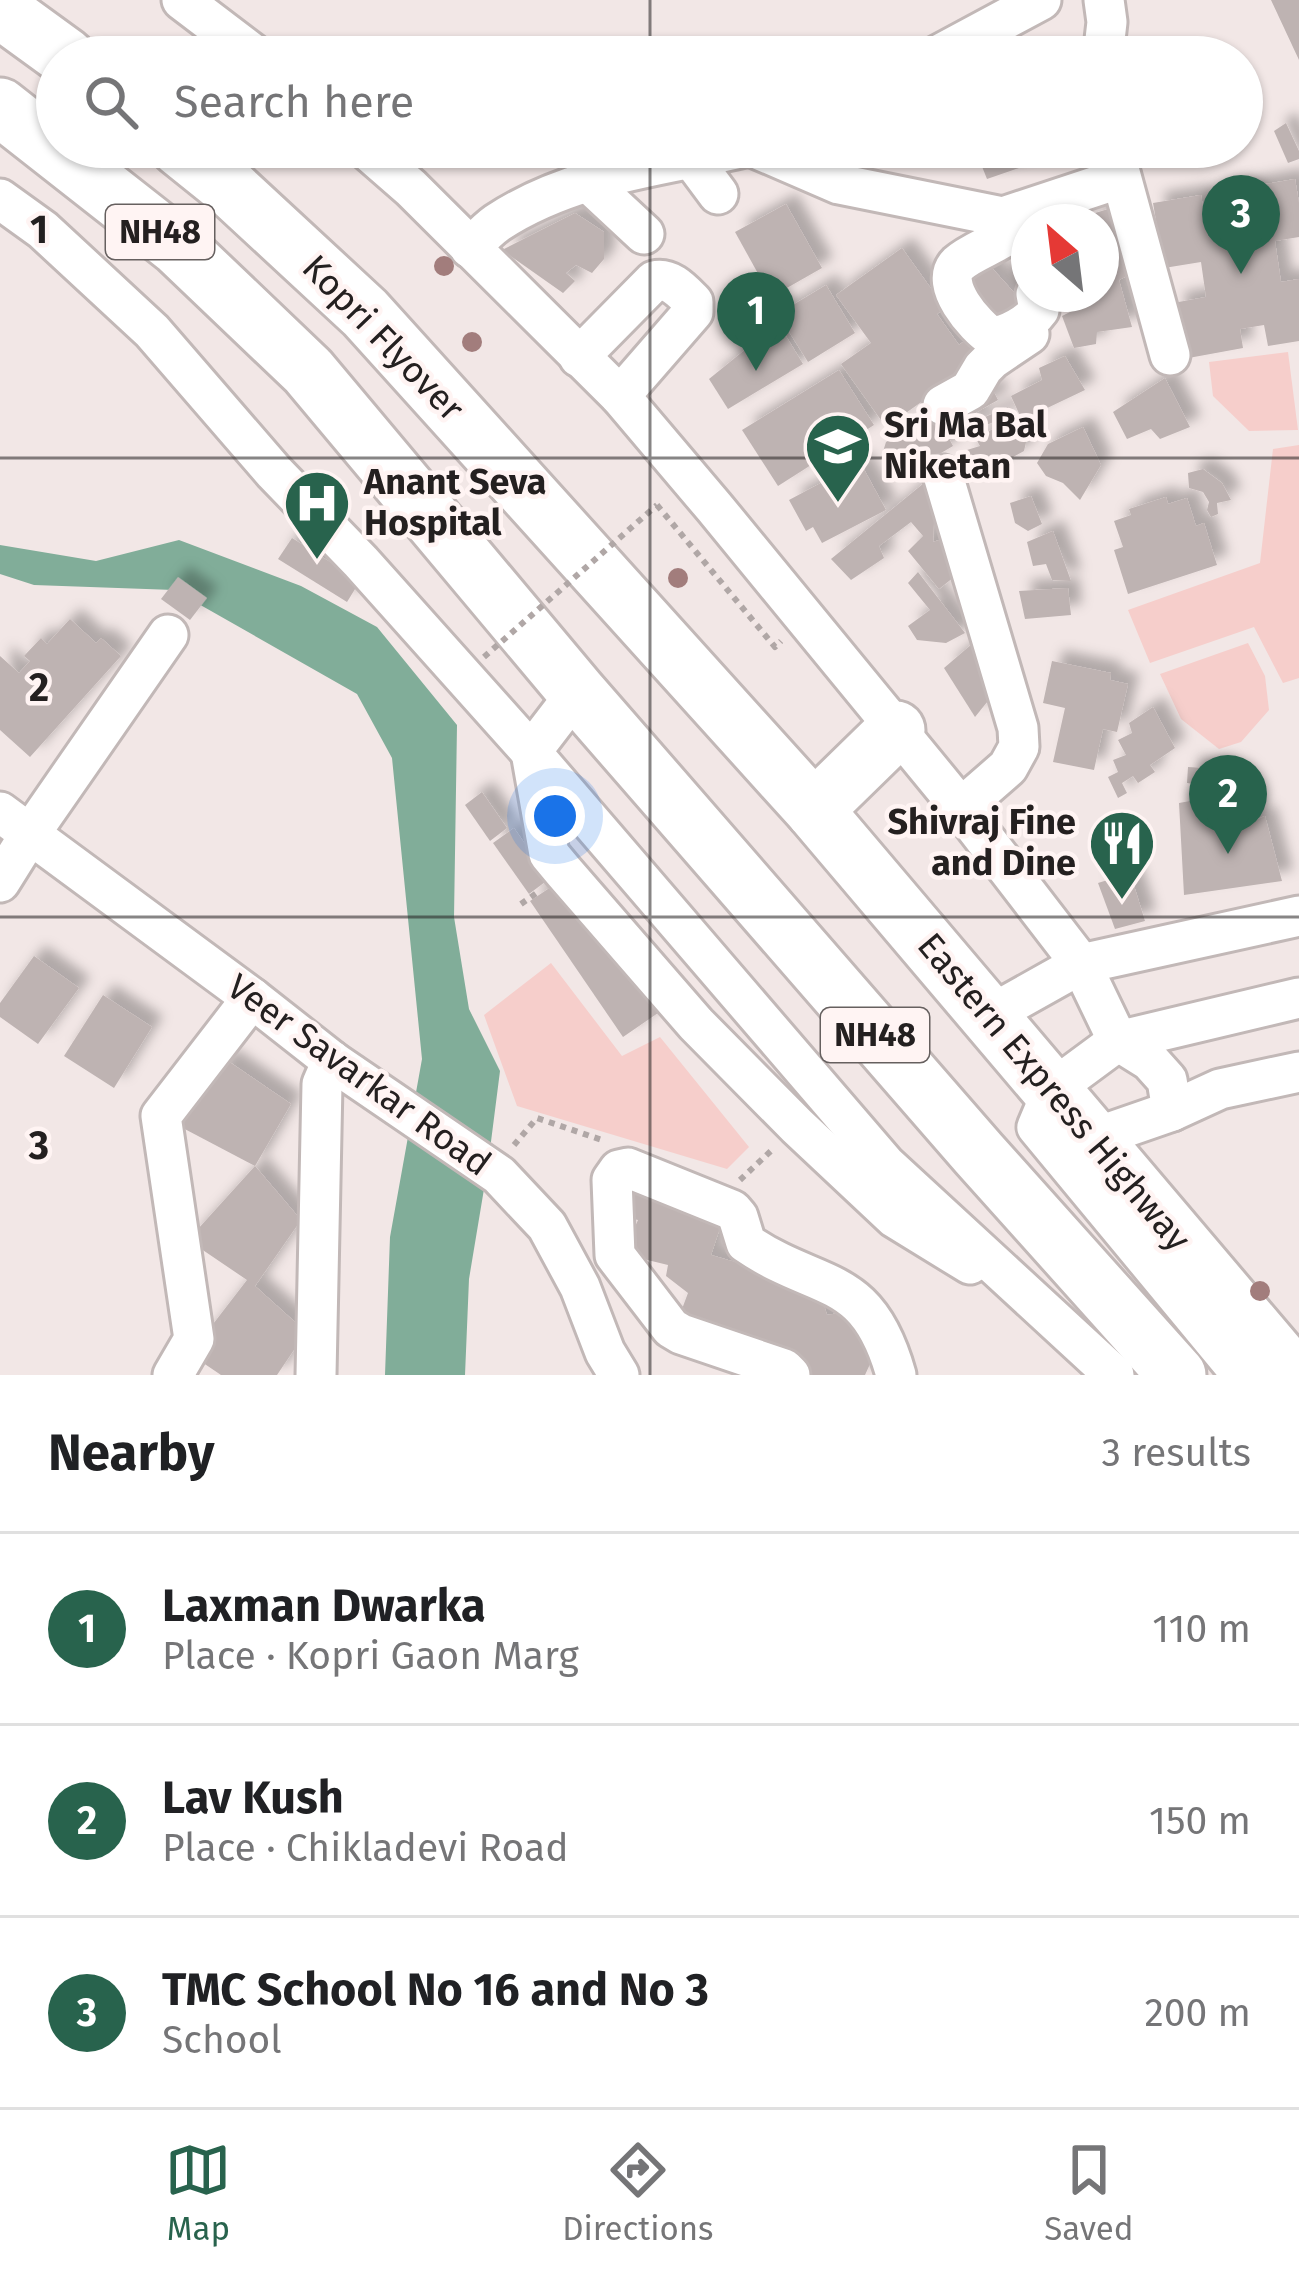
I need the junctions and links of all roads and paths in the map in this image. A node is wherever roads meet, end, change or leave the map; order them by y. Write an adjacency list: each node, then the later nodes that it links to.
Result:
1 (182, 0): 6 (street)
2 (1041, 0): 7 (street)
3 (1105, 0): 8 (street)
4 (0, 9): 5 (highway)
5 (37, 36)
6 (229, 36)
7 (974, 36)
8 (1106, 36)
9 (0, 106): 10 (highway, NH48)
10 (36, 134)
11 (78, 168): 37 (highway, NH48)
12 (205, 168): 41 (highway, Kopri Flyover / NH48)
13 (388, 168): 26 (street)
14 (646, 168): 19 (street)
15 (699, 168): 20 (street)
16 (800, 168): 23 (street)
17 (1108, 168): 22 (street)
18 (1119, 168): 29 (street)
19 (587, 181): 25 (street); 26 (street)
20 (718, 194)
21 (0, 199): 39 (street)
22 (1052, 204)
23 (1011, 228)
24 (1011, 230): 27 (street)
25 (644, 234)
26 (470, 248): 30 (street)
27 (1037, 312)
28 (1053, 312): 32 (street)
29 (1170, 355)
30 (579, 357): 31 (street); 31 (street)
31 (620, 396): 38 (street)
32 (943, 406)
33 (943, 476): 40 (street)
34 (702, 543): 36 (path, bridge)
35 (168, 635): 42 (street)
36 (484, 657)
37 (578, 692): 39 (street); 62 (highway, NH48)
38 (896, 730): 40 (street); 41 (highway)
39 (531, 752): 61 (street)
40 (962, 808): 45 (street)
41 (814, 811): 48 (highway, Eastern Express Highway / NH48)
42 (15, 823): 43 (street); 46 (street, Veer Savarkar Road)
43 (0, 882)
44 (1299, 916): 45 (street)
45 (1081, 964): 48 (street); 49 (street)
46 (252, 998): 50 (street, Veer Savarkar Road); 57 (street)
47 (1299, 998): 49 (street)
48 (990, 1016): 52 (highway, Eastern Express Highway / NH48)
49 (1118, 1041): 52 (street); 53 (street)
50 (332, 1061): 56 (street, Veer Savarkar Road); 58 (street)
51 (1299, 1072): 53 (street)
52 (1053, 1089): 54 (highway, Eastern Express Highway / NH48); 63 (street)
53 (1172, 1111): 54 (street)
54 (1094, 1138): 64 (highway, Eastern Express Highway / NH48)
55 (660, 1314): 56 (street); 59 (street); 60 (street)
56 (612, 1363)
57 (173, 1375)
58 (316, 1375)
59 (790, 1375)
60 (896, 1375)
61 (1114, 1375)
62 (1177, 1375)
63 (1242, 1375)
64 (1293, 1375)

